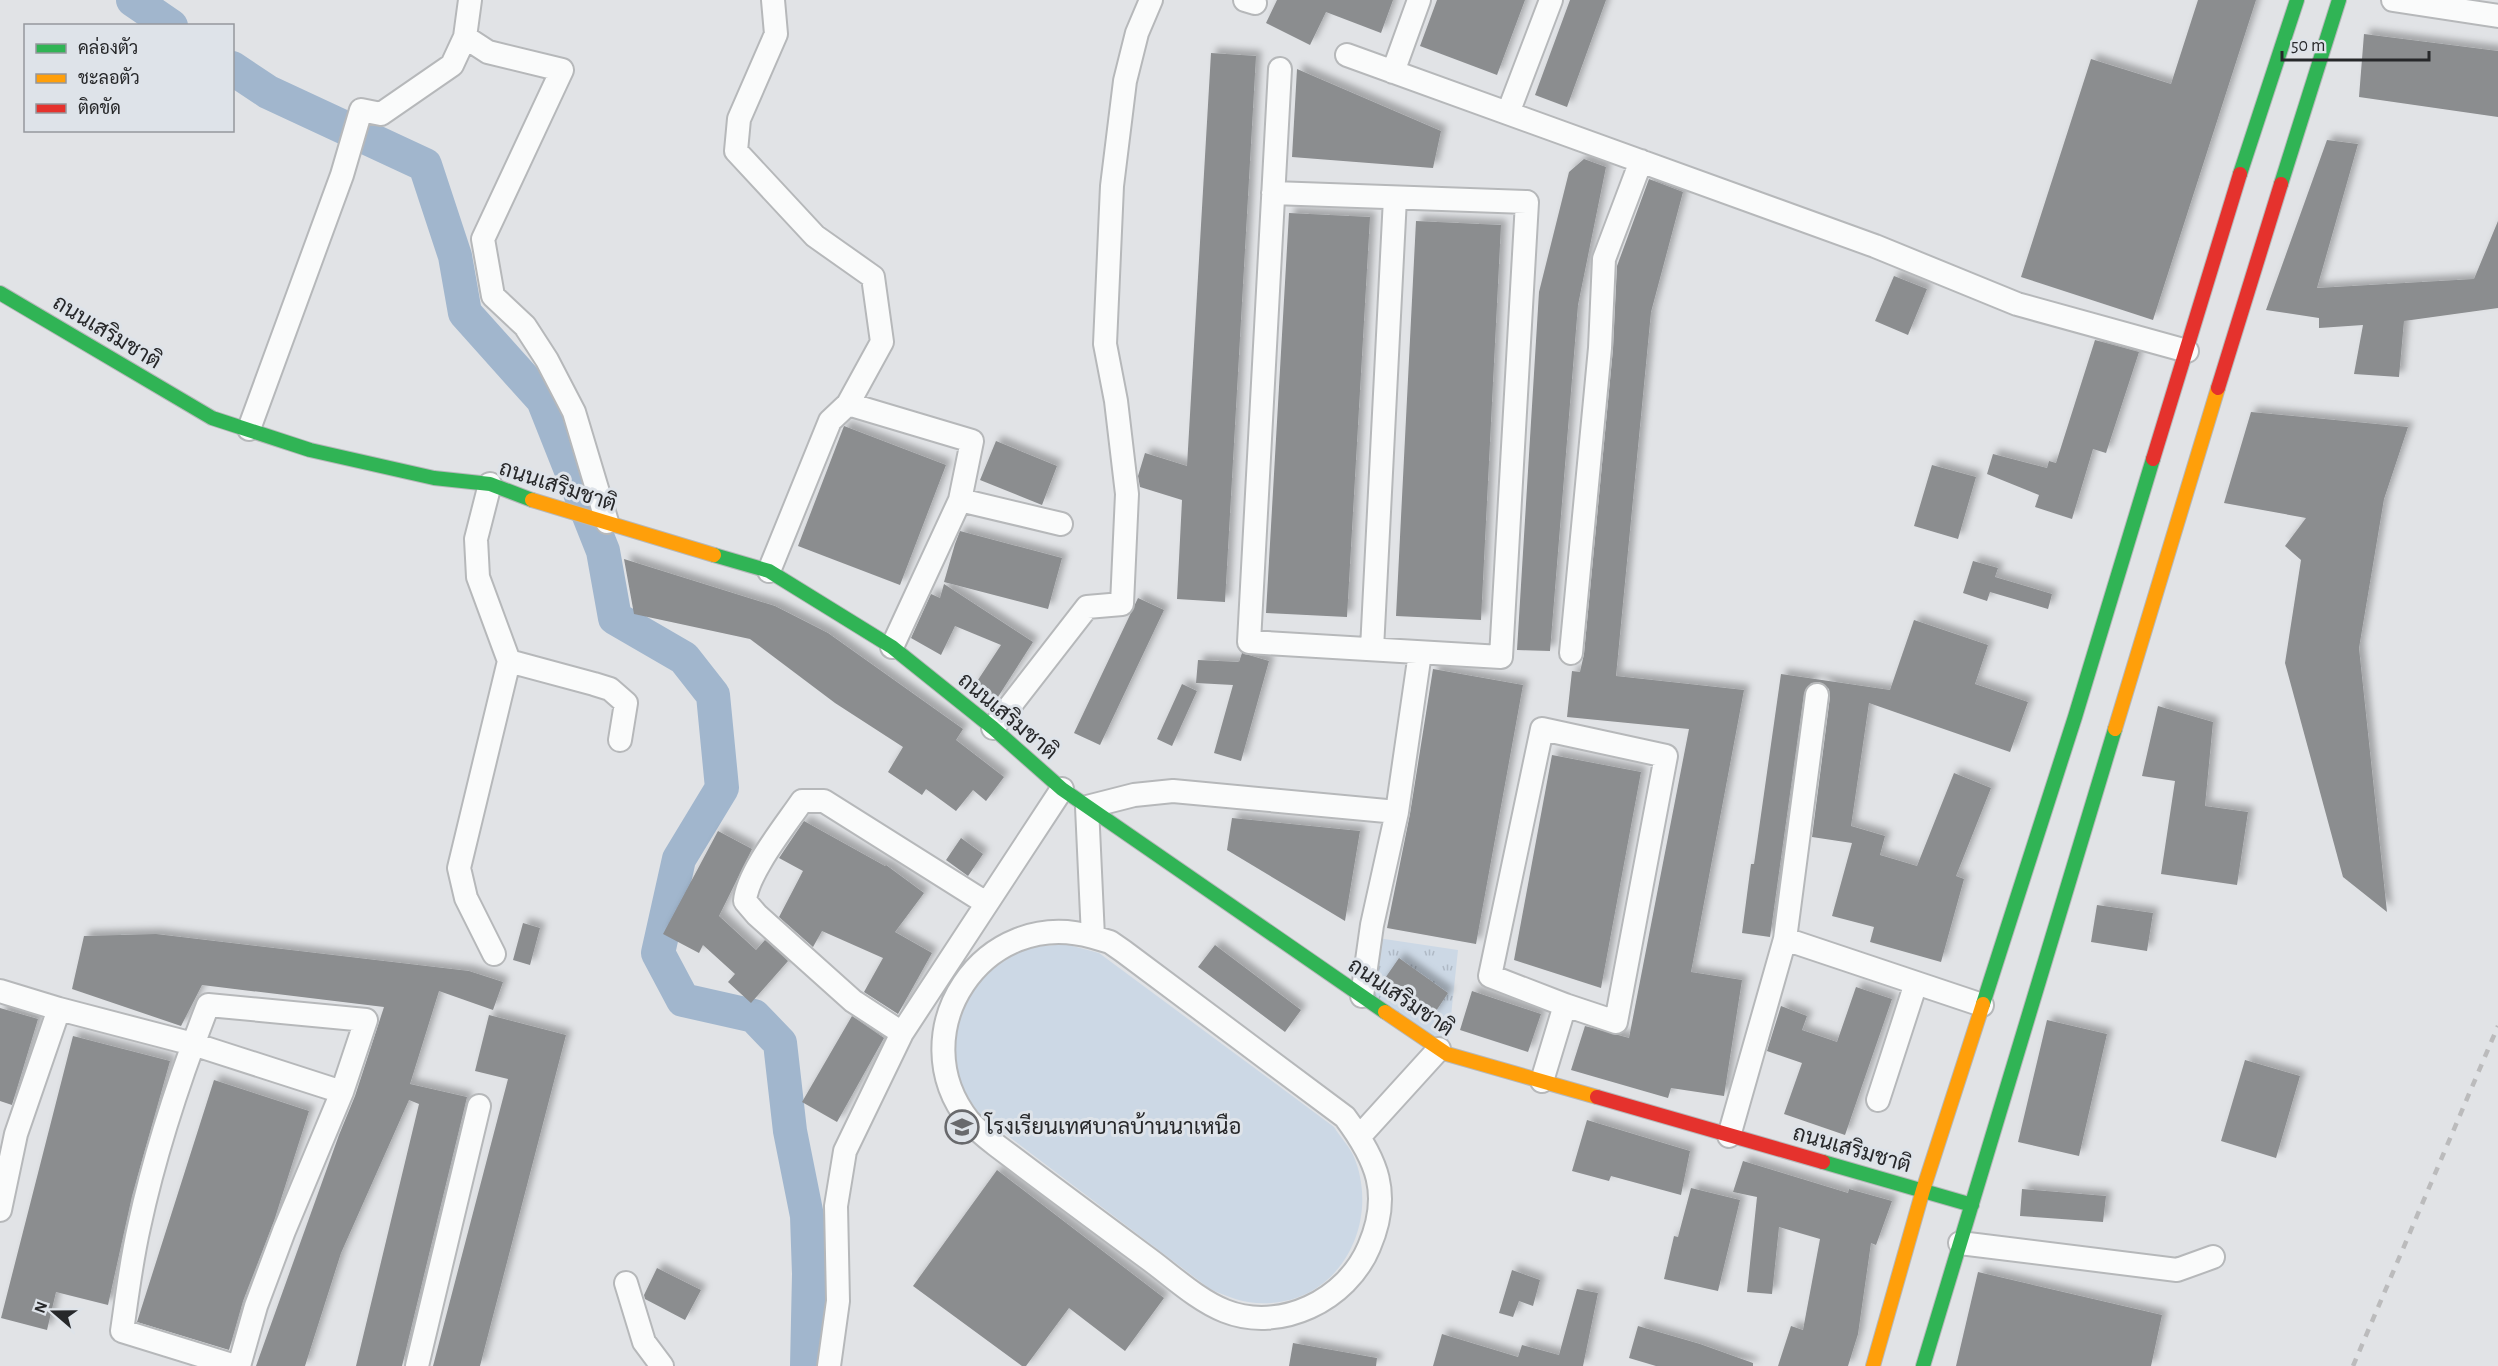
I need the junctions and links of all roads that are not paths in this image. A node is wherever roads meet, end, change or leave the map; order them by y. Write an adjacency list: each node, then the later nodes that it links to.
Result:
1 (470, 0): 10 (street)
2 (773, 0): 20 (street)
3 (1151, 0): 33 (street)
4 (1419, 0): 13 (street)
5 (1551, 0): 14 (street)
6 (2297, 0): 19 (main road)
7 (2339, 0): 59 (main road)
8 (2393, 0): 9 (street)
9 (2498, 16)
10 (465, 37): 21 (street); 24 (street)
11 (1347, 55): 13 (street)
12 (1280, 69): 16 (street)
13 (1393, 72): 14 (street)
14 (1508, 113): 15 (street)
15 (1641, 161): 19 (street); 30 (street)
16 (1273, 193): 17 (street); 28 (street)
17 (1395, 198): 28 (street); 29 (street)
18 (0, 293): 21 (main road, ถนนเสริมชาติ)
19 (2187, 351): 46 (main road)
20 (848, 404): 23 (street); 26 (street)
21 (249, 429): 22 (main road, ถนนเสริมชาติ)
22 (490, 484): 24 (main road, ถนนเสริมชาติ); 31 (street)
23 (960, 500): 25 (street); 27 (street)
24 (607, 522): 26 (main road, ถนนเสริมชาติ)
25 (1061, 524)
26 (769, 571): 27 (main road, ถนนเสริมชาติ)
27 (892, 647): 33 (main road, ถนนเสริมชาติ)
28 (1371, 649): 29 (street)
29 (1420, 653): 37 (street)
30 (1571, 653)
31 (509, 662): 34 (street); 41 (street)
32 (1817, 695): 40 (street)
33 (993, 728): 35 (main road, ถนนเสริมชาติ)
34 (620, 740)
35 (1062, 789): 36 (main road, ถนนเสริมชาติ); 38 (street)
36 (1087, 807): 37 (street); 39 (street); 44 (main road, ถนนเสริมชาติ)
37 (1396, 812): 44 (street)
38 (986, 903): 48 (street); 48 (street)
39 (1093, 937): 57 (street); 57 (street)
40 (1785, 939): 42 (street); 56 (street)
41 (494, 954)
42 (1916, 983): 46 (street); 53 (street)
43 (0, 991): 47 (street)
44 (1362, 996): 50 (main road, ถนนเสริมชาติ)
45 (1565, 1005): 45 (street); 51 (street)
46 (1983, 1005): 58 (main road)
47 (59, 1009): 49 (street); 55 (street)
48 (902, 1033): 67 (street)
49 (193, 1044): 52 (street); 52 (street); 64 (street)
50 (1439, 1049): 51 (main road, ถนนเสริมชาติ); 57 (street)
51 (1542, 1081): 56 (main road, ถนนเสริมชาติ)
52 (342, 1092): 64 (street)
53 (1878, 1100)
54 (478, 1106): 65 (street)
55 (8, 1131): 60 (street)
56 (1729, 1136): 58 (main road, ถนนเสริมชาติ)
57 (1359, 1137)
58 (1923, 1190): 59 (main road, ถนนเสริมชาติ); 68 (main road)
59 (1972, 1205): 61 (main road)
60 (0, 1210)
61 (1960, 1244): 62 (street); 69 (main road)
62 (2213, 1257)
63 (626, 1283): 66 (street)
64 (237, 1366)
65 (417, 1366)
66 (662, 1366)
67 (829, 1366)
68 (1873, 1366)
69 (1923, 1366)

